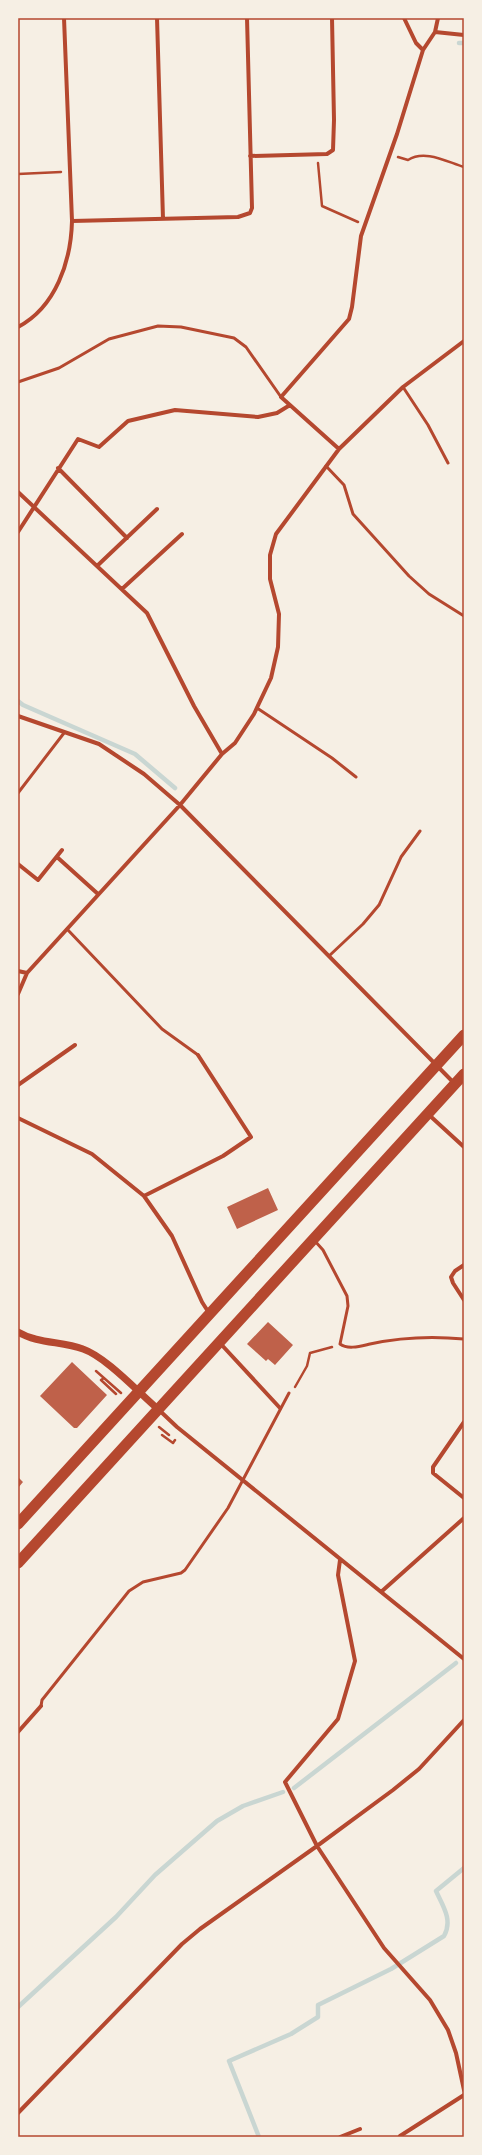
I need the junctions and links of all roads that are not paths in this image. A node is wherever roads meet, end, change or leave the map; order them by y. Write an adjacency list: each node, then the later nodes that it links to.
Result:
1 (64, 18): 12 (street)
2 (157, 18): 11 (street)
3 (247, 18): 10 (street)
4 (332, 18): 10 (street)
5 (404, 18): 9 (street)
6 (438, 18): 7 (street)
7 (435, 32): 8 (street); 9 (street)
8 (464, 35)
9 (423, 50): 17 (street)
10 (250, 156): 11 (street)
11 (163, 219): 12 (street)
12 (72, 221): 13 (street)
13 (18, 327)
14 (464, 341): 16 (street)
15 (18, 382): 17 (lane)
16 (403, 387): 19 (street); 20 (lane)
17 (281, 397): 18 (street)
18 (290, 406): 19 (street); 22 (street)
19 (339, 449): 21 (street)
20 (448, 463)
21 (326, 466): 31 (lane); 32 (street)
22 (58, 468): 24 (street); 28 (street)
23 (18, 492): 24 (street)
24 (35, 508): 26 (street); 29 (street)
25 (158, 509): 28 (street)
26 (18, 532)
27 (182, 534): 30 (street)
28 (127, 538): 29 (street)
29 (97, 566): 30 (street)
30 (122, 589): 35 (street)
31 (464, 616)
32 (257, 708): 35 (street); 36 (lane)
33 (18, 716): 34 (street)
34 (64, 733): 37 (lane); 38 (street)
35 (222, 754): 38 (street)
36 (356, 777)
37 (18, 793)
38 (180, 804): 43 (street); 45 (street)
39 (420, 831): 45 (lane)
40 (62, 850): 41 (street)
41 (57, 857): 42 (street); 43 (street)
42 (18, 864)
43 (98, 894): 44 (street)
44 (67, 929): 47 (street); 51 (lane)
45 (329, 956): 52 (street)
46 (18, 971): 47 (street)
47 (27, 973): 48 (street)
48 (18, 994)
49 (464, 1035): 52 (highway)
50 (75, 1046): 55 (street)
51 (198, 1055): 59 (street)
52 (436, 1066): 54 (street); 63 (highway)
53 (464, 1074): 54 (highway)
54 (455, 1084): 56 (highway)
55 (18, 1085)
56 (428, 1113): 58 (street); 60 (highway)
57 (18, 1118): 59 (street)
58 (464, 1147)
59 (144, 1196): 63 (street)
60 (314, 1239): 65 (lane); 66 (highway)
61 (464, 1265): 62 (street)
62 (464, 1300)
63 (210, 1314): 67 (highway)
64 (18, 1332): 67 (street)
65 (464, 1339)
66 (219, 1342): 69 (street); 70 (highway)
67 (138, 1392): 70 (street); 75 (highway)
68 (289, 1394): 69 (lane)
69 (280, 1408): 72 (lane)
70 (158, 1409): 72 (street); 77 (highway)
71 (464, 1424): 73 (street)
72 (244, 1481): 76 (street); 80 (lane)
73 (464, 1498)
74 (464, 1518): 78 (street)
75 (18, 1524)
76 (340, 1560): 78 (street); 83 (street)
77 (18, 1563)
78 (381, 1592): 79 (street)
79 (464, 1659)
80 (41, 1706): 82 (street)
81 (464, 1720): 83 (street)
82 (18, 1732)
83 (317, 1846): 84 (street); 86 (street)
84 (464, 2090)
85 (464, 2096): 88 (street)
86 (18, 2113)
87 (360, 2129): 89 (street)
88 (400, 2136)
89 (340, 2137)

